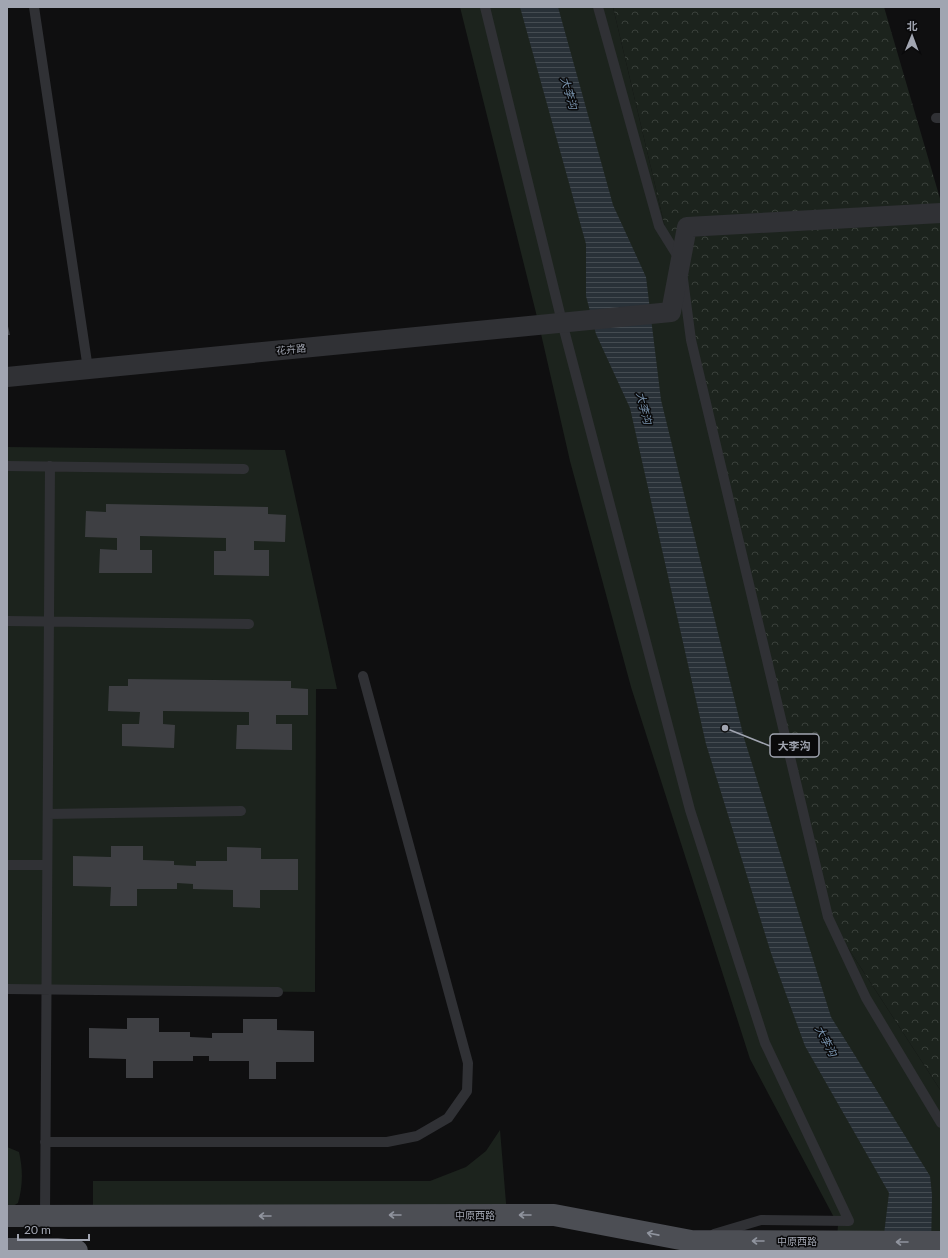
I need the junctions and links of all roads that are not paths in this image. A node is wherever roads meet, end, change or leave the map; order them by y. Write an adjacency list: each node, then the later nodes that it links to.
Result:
1 (34, 7): 7 (lane)
2 (485, 7): 6 (lane)
3 (598, 7): 5 (lane)
4 (941, 212): 5 (street)
5 (681, 260): 6 (street, 花卉路); 23 (lane)
6 (568, 322): 7 (street, 花卉路); 27 (lane)
7 (88, 369): 8 (street, 花卉路)
8 (7, 377)
9 (7, 466): 10 (lane)
10 (50, 466): 11 (lane); 13 (lane)
11 (244, 469)
12 (7, 621): 13 (lane)
13 (49, 621): 14 (lane); 17 (lane)
14 (249, 624)
15 (363, 676): 24 (lane)
16 (241, 811): 17 (lane)
17 (48, 814): 19 (lane)
18 (7, 865): 19 (lane)
19 (47, 865): 21 (lane)
20 (7, 989): 21 (lane)
21 (46, 990): 22 (lane); 24 (lane)
22 (278, 992)
23 (941, 1123)
24 (45, 1142): 26 (lane)
25 (7, 1216): 26 (main road, 中原西路)
26 (44, 1216): 27 (main road, 中原西路, one-way to 26)
27 (691, 1241): 28 (main road, 中原西路, one-way to 27)
28 (941, 1242)
29 (7, 1250): 30 (highway)
30 (77, 1251)

